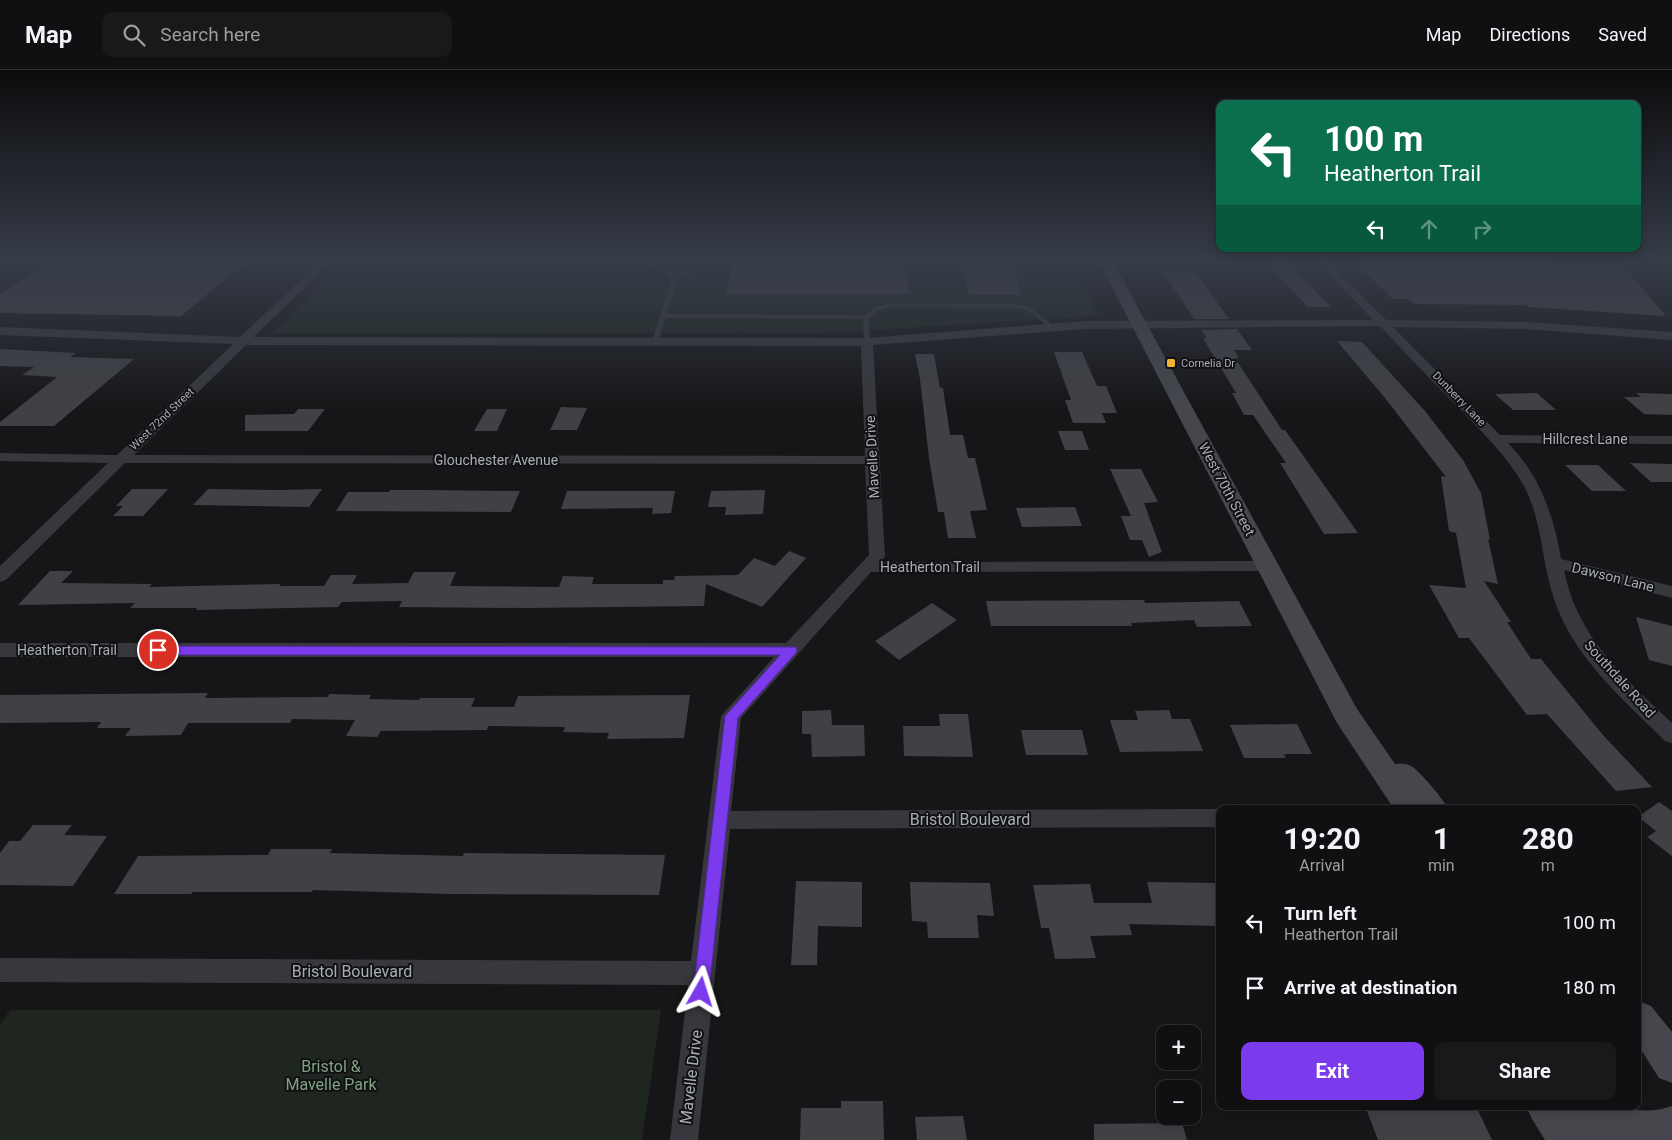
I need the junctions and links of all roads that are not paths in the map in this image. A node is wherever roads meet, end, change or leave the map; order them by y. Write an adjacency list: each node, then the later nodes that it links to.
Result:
1 (272, 312): 14 (street, West 72nd Street)
2 (664, 312): 7 (lane)
3 (872, 312): 8 (lane)
4 (1034, 312): 11 (lane)
5 (1133, 312): 9 (street, West 70th Street)
6 (1372, 312): 10 (street, Dunberry Lane)
7 (663, 316): 8 (lane); 15 (lane)
8 (866, 317): 16 (lane)
9 (1140, 325): 10 (street); 11 (street); 23 (street, West 70th Street)
10 (1385, 325): 13 (street); 17 (street, Dunberry Lane)
11 (1051, 326): 16 (street)
12 (0, 331): 14 (street)
13 (1672, 336)
14 (241, 341): 15 (street); 20 (street, West 72nd Street)
15 (655, 342): 16 (street)
16 (867, 342): 21 (street, Mavelle Drive)
17 (1497, 439): 18 (street, Hillcrest Lane); 22 (street, Dunberry Lane)
18 (1672, 440)
19 (0, 457): 20 (street, Glouchester Avenue)
20 (120, 460): 21 (street, Glouchester Avenue); 25 (street, West 72nd Street)
21 (872, 460): 24 (street, Mavelle Drive)
22 (1553, 562): 26 (street, Dawson Lane); 30 (street, Southdale Road)
23 (1268, 566): 24 (street, Heatherton Trail); 29 (street, West 70th Street)
24 (866, 567): 28 (street, Heatherton Trail)
25 (0, 576)
26 (1672, 592)
27 (0, 650): 28 (street, Heatherton Trail)
28 (792, 650): 34 (street, Mavelle Drive)
29 (1347, 716): 31 (street, West 70th Street); 32 (street, West 70th Street)
30 (1672, 736)
31 (1407, 805)
32 (1429, 805)
33 (1216, 818): 34 (street, Bristol Boulevard)
34 (720, 820): 36 (street, Mavelle Drive)
35 (0, 970): 36 (street, Bristol Boulevard)
36 (703, 973): 44 (street, Mavelle Drive)
37 (1641, 1022): 39 (street)
38 (1641, 1023): 40 (street)
39 (1672, 1038)
40 (1672, 1065)
41 (1548, 1110): 45 (street)
42 (1563, 1110): 43 (street)
43 (1666, 1131)
44 (684, 1140)
45 (1568, 1140)

